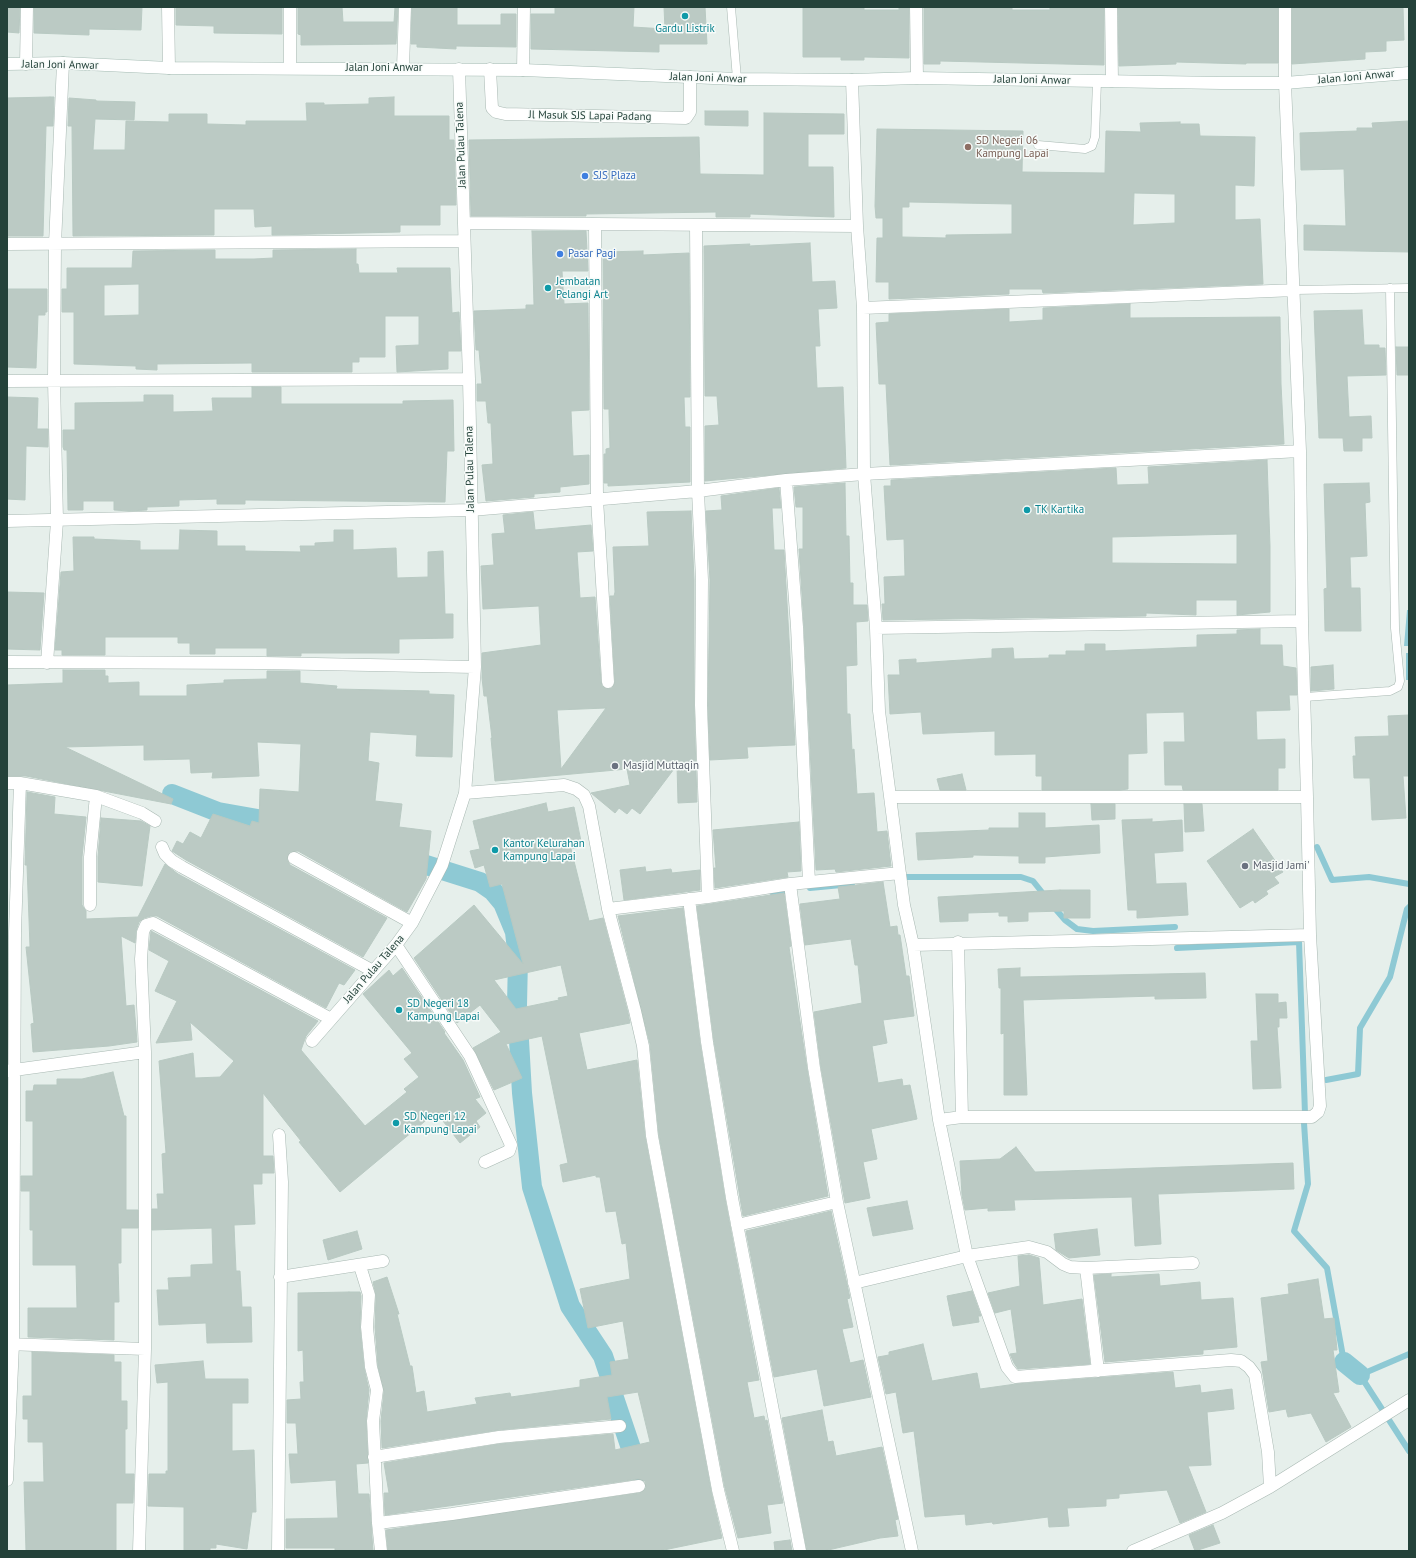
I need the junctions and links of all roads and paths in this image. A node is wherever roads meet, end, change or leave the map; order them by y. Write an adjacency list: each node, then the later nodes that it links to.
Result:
1 (27, 7): 12 (street)
2 (168, 7): 13 (street)
3 (290, 7): 14 (street)
4 (405, 7): 15 (street)
5 (524, 7): 18 (street)
6 (731, 7): 22 (lane)
7 (916, 7): 21 (street)
8 (1111, 7): 25 (street)
9 (1285, 7): 26 (street)
10 (63, 63): 12 (street, Jalan Joni Anwar); 13 (street, Jalan Joni Anwar); 34 (street)
11 (7, 64): 12 (street, Jalan Joni Anwar)
12 (26, 64)
13 (169, 68): 14 (street, Jalan Joni Anwar)
14 (290, 68): 15 (street, Jalan Joni Anwar)
15 (403, 68): 16 (street, Jalan Joni Anwar)
16 (459, 69): 17 (street, Jalan Joni Anwar); 28 (street, Jalan Pulau Talena)
17 (490, 69): 18 (street, Jalan Joni Anwar); 20 (street, Jl Masuk SJS Lapai Padang)
18 (523, 70): 20 (street, Jalan Joni Anwar)
19 (1409, 73): 26 (street, Jalan Joni Anwar)
20 (690, 77): 22 (street, Jalan Joni Anwar)
21 (918, 78): 23 (street, Jalan Joni Anwar); 24 (street, Jalan Joni Anwar)
22 (737, 79): 23 (street, Jalan Joni Anwar)
23 (852, 80): 31 (street)
24 (1097, 81): 25 (street, Jalan Joni Anwar); 27 (lane)
25 (1112, 81): 26 (street, Jalan Joni Anwar)
26 (1285, 83): 37 (street)
27 (1038, 145)
28 (464, 223): 29 (street); 32 (street, Jalan Pulau Talena)
29 (594, 225): 30 (street); 46 (street)
30 (696, 225): 31 (street); 45 (street)
31 (857, 226): 38 (street)
32 (464, 240): 34 (street); 39 (street, Jalan Pulau Talena)
33 (7, 244): 34 (street)
34 (55, 244): 40 (street)
35 (1390, 288): 36 (lane); 37 (lane); 56 (lane)
36 (1409, 288)
37 (1295, 290): 38 (street); 42 (street)
38 (863, 308): 43 (street)
39 (469, 379): 40 (street); 47 (street, Jalan Pulau Talena)
40 (54, 380): 41 (street); 49 (street)
41 (7, 381)
42 (1300, 452): 43 (street); 50 (street)
43 (864, 474): 44 (street); 51 (street)
44 (786, 480): 45 (street); 67 (street)
45 (698, 491): 46 (street); 69 (street)
46 (597, 499): 47 (street); 55 (street)
47 (471, 510): 49 (street); 54 (street, Jalan Pulau Talena)
48 (7, 521): 49 (street)
49 (57, 521): 53 (street)
50 (1302, 621): 51 (street); 56 (street)
51 (876, 628): 61 (street)
52 (7, 662): 53 (street)
53 (47, 663): 54 (street)
54 (475, 667): 59 (street, Jalan Pulau Talena)
55 (608, 682)
56 (1305, 697): 62 (street)
57 (7, 783): 58 (street)
58 (20, 783): 60 (street); 74 (street)
59 (465, 793): 72 (street); 73 (street, Jalan Pulau Talena)
60 (96, 796): 63 (street); 71 (street)
61 (891, 797): 62 (street); 66 (street)
62 (1307, 797): 75 (street)
63 (156, 821)
64 (162, 847): 79 (street)
65 (294, 858): 73 (street)
66 (900, 873): 67 (street); 78 (street)
67 (809, 882): 68 (street)
68 (790, 884): 69 (street); 88 (street)
69 (708, 897): 70 (street)
70 (689, 899): 72 (street); 90 (street)
71 (90, 905)
72 (608, 909): 111 (street)
73 (412, 923): 77 (street, Jalan Pulau Talena)
74 (11, 932): 83 (street)
75 (1310, 934): 76 (street); 84 (street)
76 (958, 942): 78 (street); 84 (street)
77 (396, 945): 79 (street, Jalan Pulau Talena); 87 (street)
78 (912, 945): 85 (street)
79 (373, 971): 80 (street, Jalan Pulau Talena)
80 (331, 1019): 81 (street, Jalan Pulau Talena); 82 (street)
81 (312, 1041)
82 (145, 1052): 83 (street); 99 (street)
83 (11, 1071): 89 (street)
84 (962, 1117): 85 (street)
85 (939, 1120): 91 (street)
86 (280, 1135): 96 (street)
87 (485, 1162)
88 (837, 1202): 90 (street); 97 (street)
89 (10, 1207): 98 (street)
90 (737, 1225): 112 (street)
91 (967, 1256): 95 (street); 97 (street); 100 (street)
92 (383, 1261): 94 (street)
93 (1193, 1263): 95 (street)
94 (360, 1266): 96 (street); 103 (street)
95 (1086, 1268): 100 (street)
96 (280, 1277): 109 (street)
97 (854, 1283): 113 (street)
98 (10, 1344): 99 (street); 104 (street)
99 (145, 1349): 108 (street)
100 (1098, 1371): 106 (street)
101 (1409, 1400): 106 (street)
102 (620, 1426): 103 (street)
103 (374, 1457): 107 (street)
104 (7, 1480)
105 (639, 1486): 107 (street)
106 (1270, 1487): 114 (street)
107 (378, 1523): 110 (street)
108 (139, 1551)
109 (278, 1551)
110 (381, 1551)
111 (733, 1551)
112 (800, 1551)
113 (912, 1551)
114 (1133, 1551)

